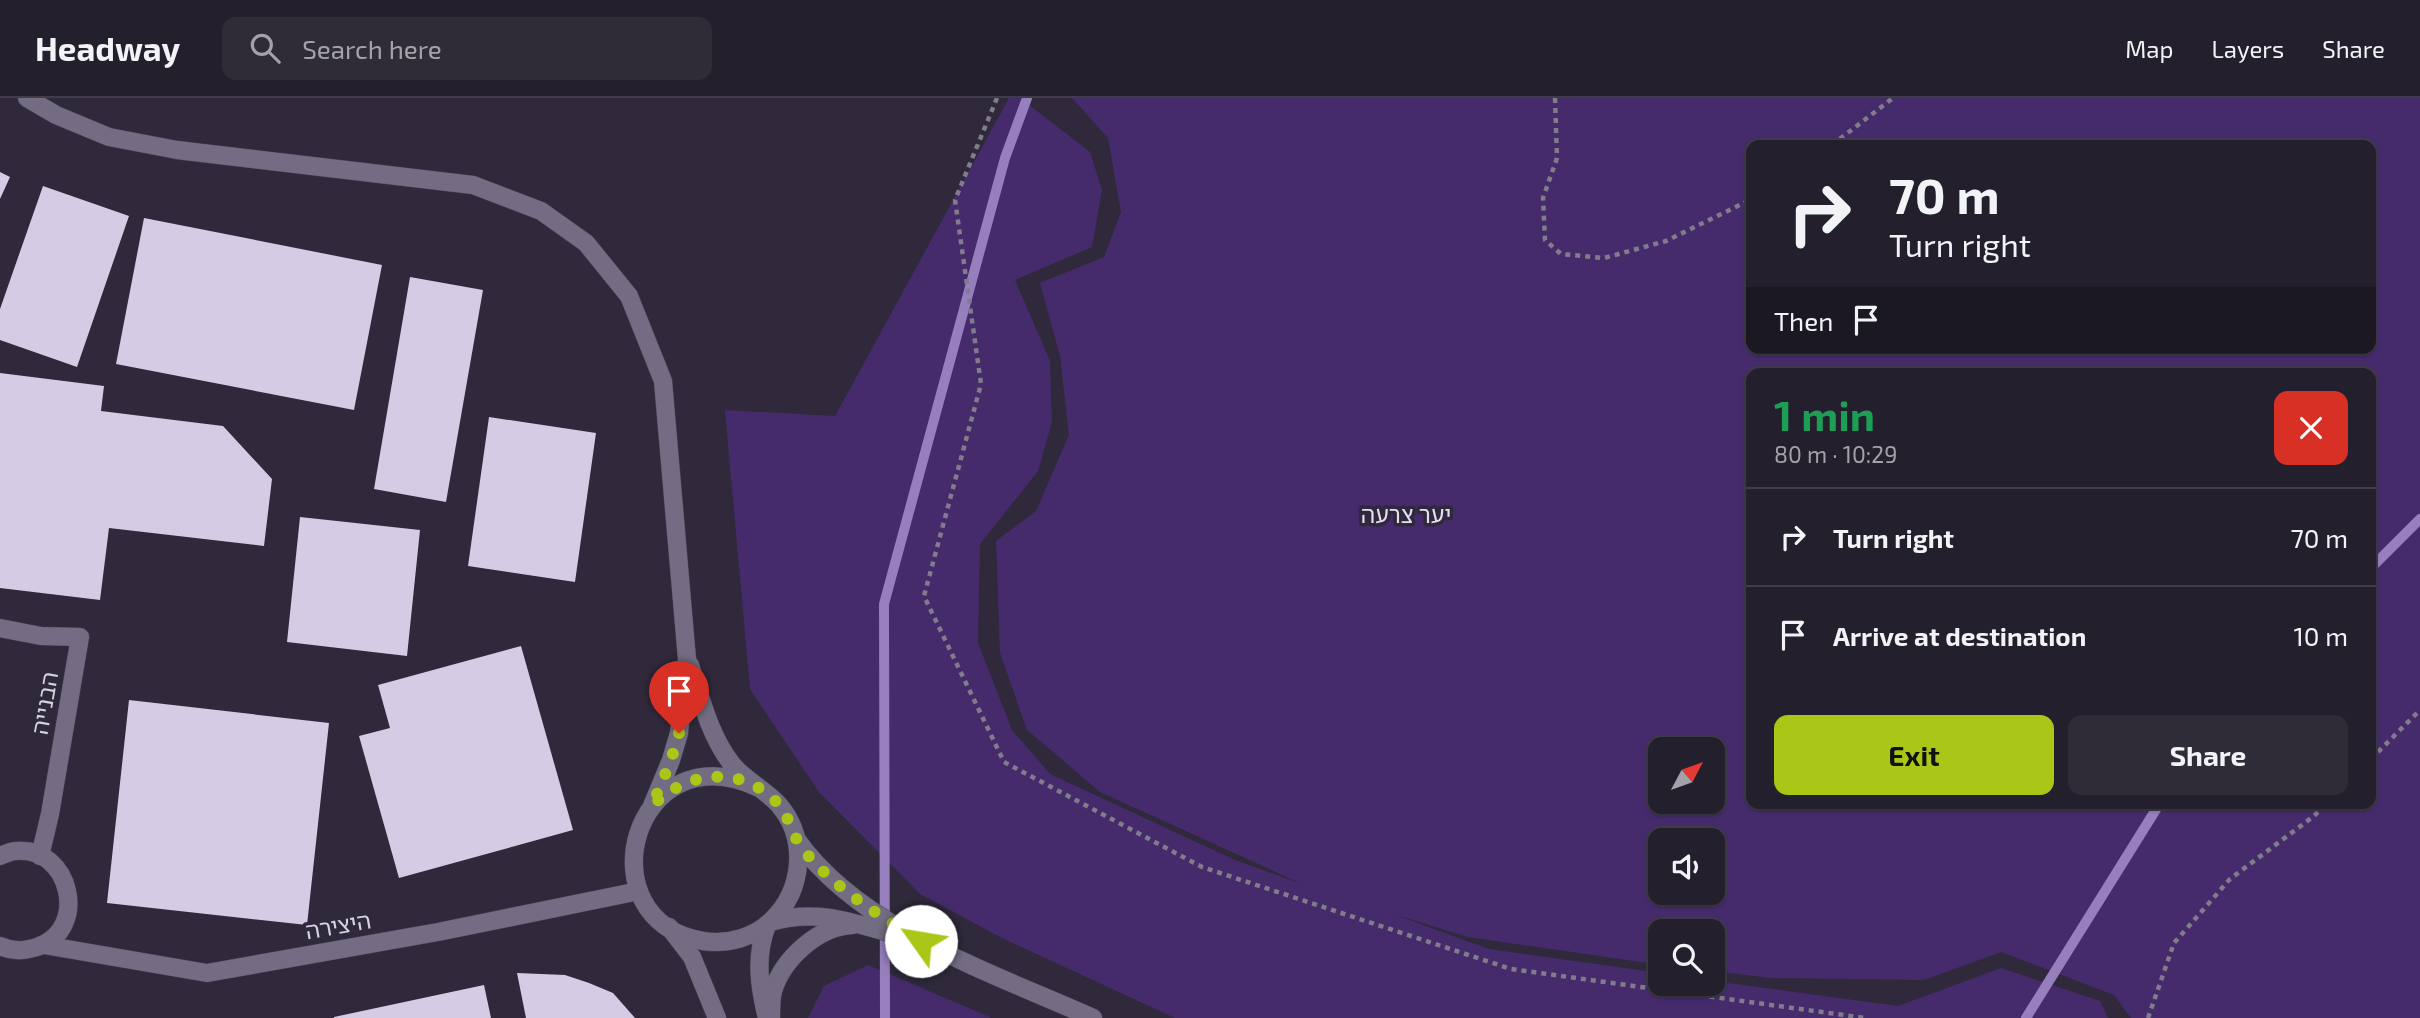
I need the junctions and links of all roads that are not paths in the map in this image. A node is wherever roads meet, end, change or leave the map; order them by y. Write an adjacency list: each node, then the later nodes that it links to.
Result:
1 (27, 98): 3 (street)
2 (0, 628): 8 (street, הבנייה)
3 (687, 659): 4 (street); 5 (street)
4 (759, 788): 5 (street); 6 (street)
5 (652, 806): 9 (street)
6 (797, 840): 10 (street); 13 (street)
7 (0, 856): 8 (street)
8 (40, 856): 14 (street)
9 (639, 891): 12 (street); 14 (street, היצירה)
10 (769, 923): 11 (street); 12 (street); 17 (street)
11 (864, 925): 13 (street); 17 (street)
12 (669, 928): 16 (street)
13 (921, 941): 18 (street)
14 (44, 945): 15 (street, היצירה)
15 (0, 946)
16 (717, 1018)
17 (769, 1018)
18 (1093, 1018)

